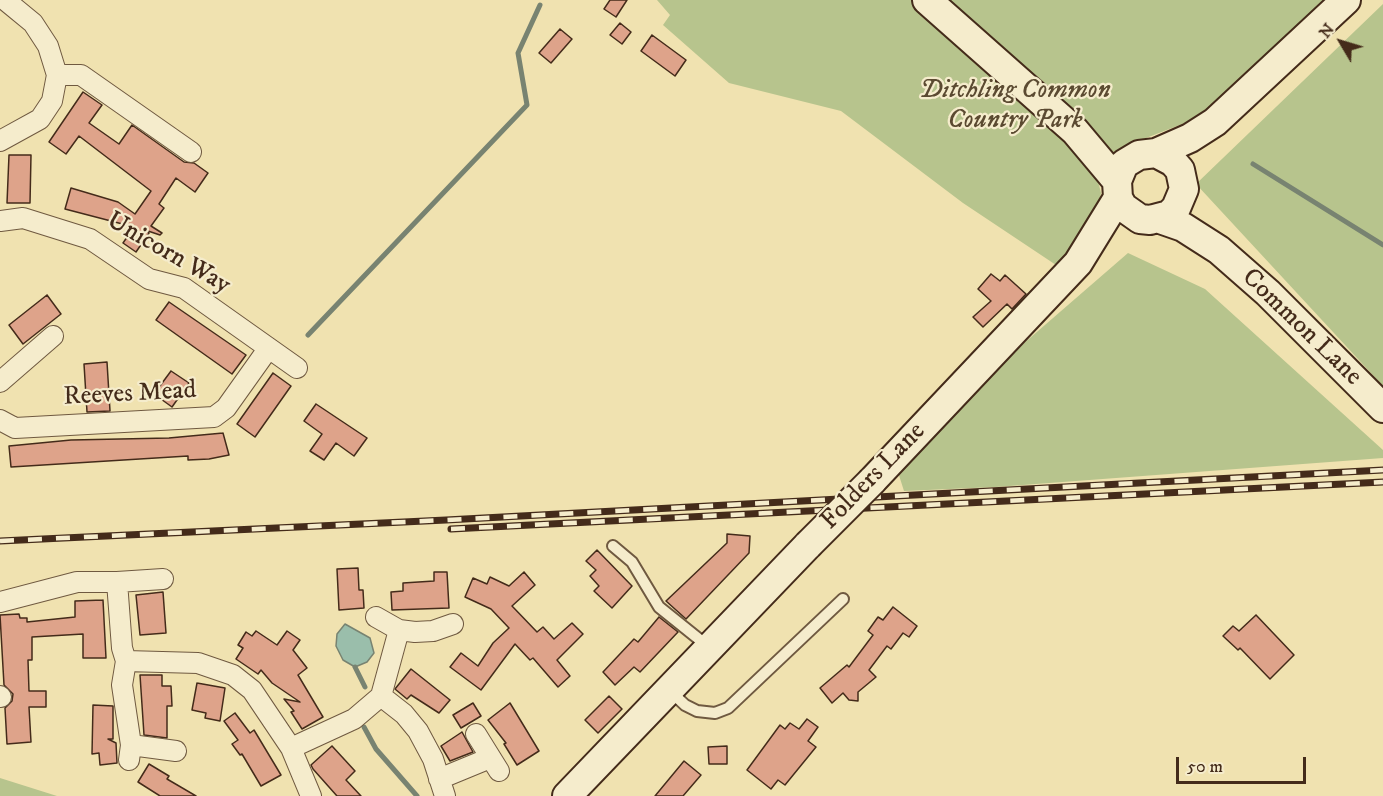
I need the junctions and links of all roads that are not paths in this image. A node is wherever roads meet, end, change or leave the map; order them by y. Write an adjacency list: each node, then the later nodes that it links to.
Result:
1 (5, 0): 4 (street)
2 (927, 0): 6 (main road)
3 (1346, 0): 5 (main road)
4 (57, 75): 7 (street); 8 (street)
5 (1215, 122): 9 (main road); 10 (main road)
6 (1075, 130): 9 (main road); 11 (main road)
7 (1, 138)
8 (191, 152)
9 (1151, 153): 10 (main road); 11 (main road)
10 (1184, 184): 12 (main road); 14 (main road, Common Lane)
11 (1117, 190): 12 (main road); 15 (main road, Folders Lane)
12 (1155, 220): 14 (main road, Common Lane); 15 (main road, Folders Lane)
13 (0, 221): 17 (street, Unicorn Way)
14 (1219, 250): 20 (main road, Common Lane)
15 (1078, 263): 30 (main road, Folders Lane, bridge)
16 (54, 336): 19 (street)
17 (268, 349): 18 (street, Unicorn Way); 21 (street, Reeves Mead)
18 (297, 368)
19 (0, 382)
20 (1383, 408)
21 (0, 420)
22 (613, 546): 30 (lane)
23 (163, 579): 24 (street)
24 (117, 582): 26 (street); 31 (street)
25 (843, 599): 32 (lane)
26 (0, 602)
27 (376, 617): 29 (street)
28 (453, 624): 29 (street)
29 (399, 630): 33 (street)
30 (710, 648): 32 (main road, Folders Lane)
31 (126, 661): 35 (street); 36 (street)
32 (669, 690): 39 (main road, Folders Lane)
33 (381, 696): 35 (street); 37 (street)
34 (476, 734): 37 (street)
35 (291, 748): 38 (street)
36 (176, 751)
37 (442, 788)
38 (311, 796)
39 (567, 796)

